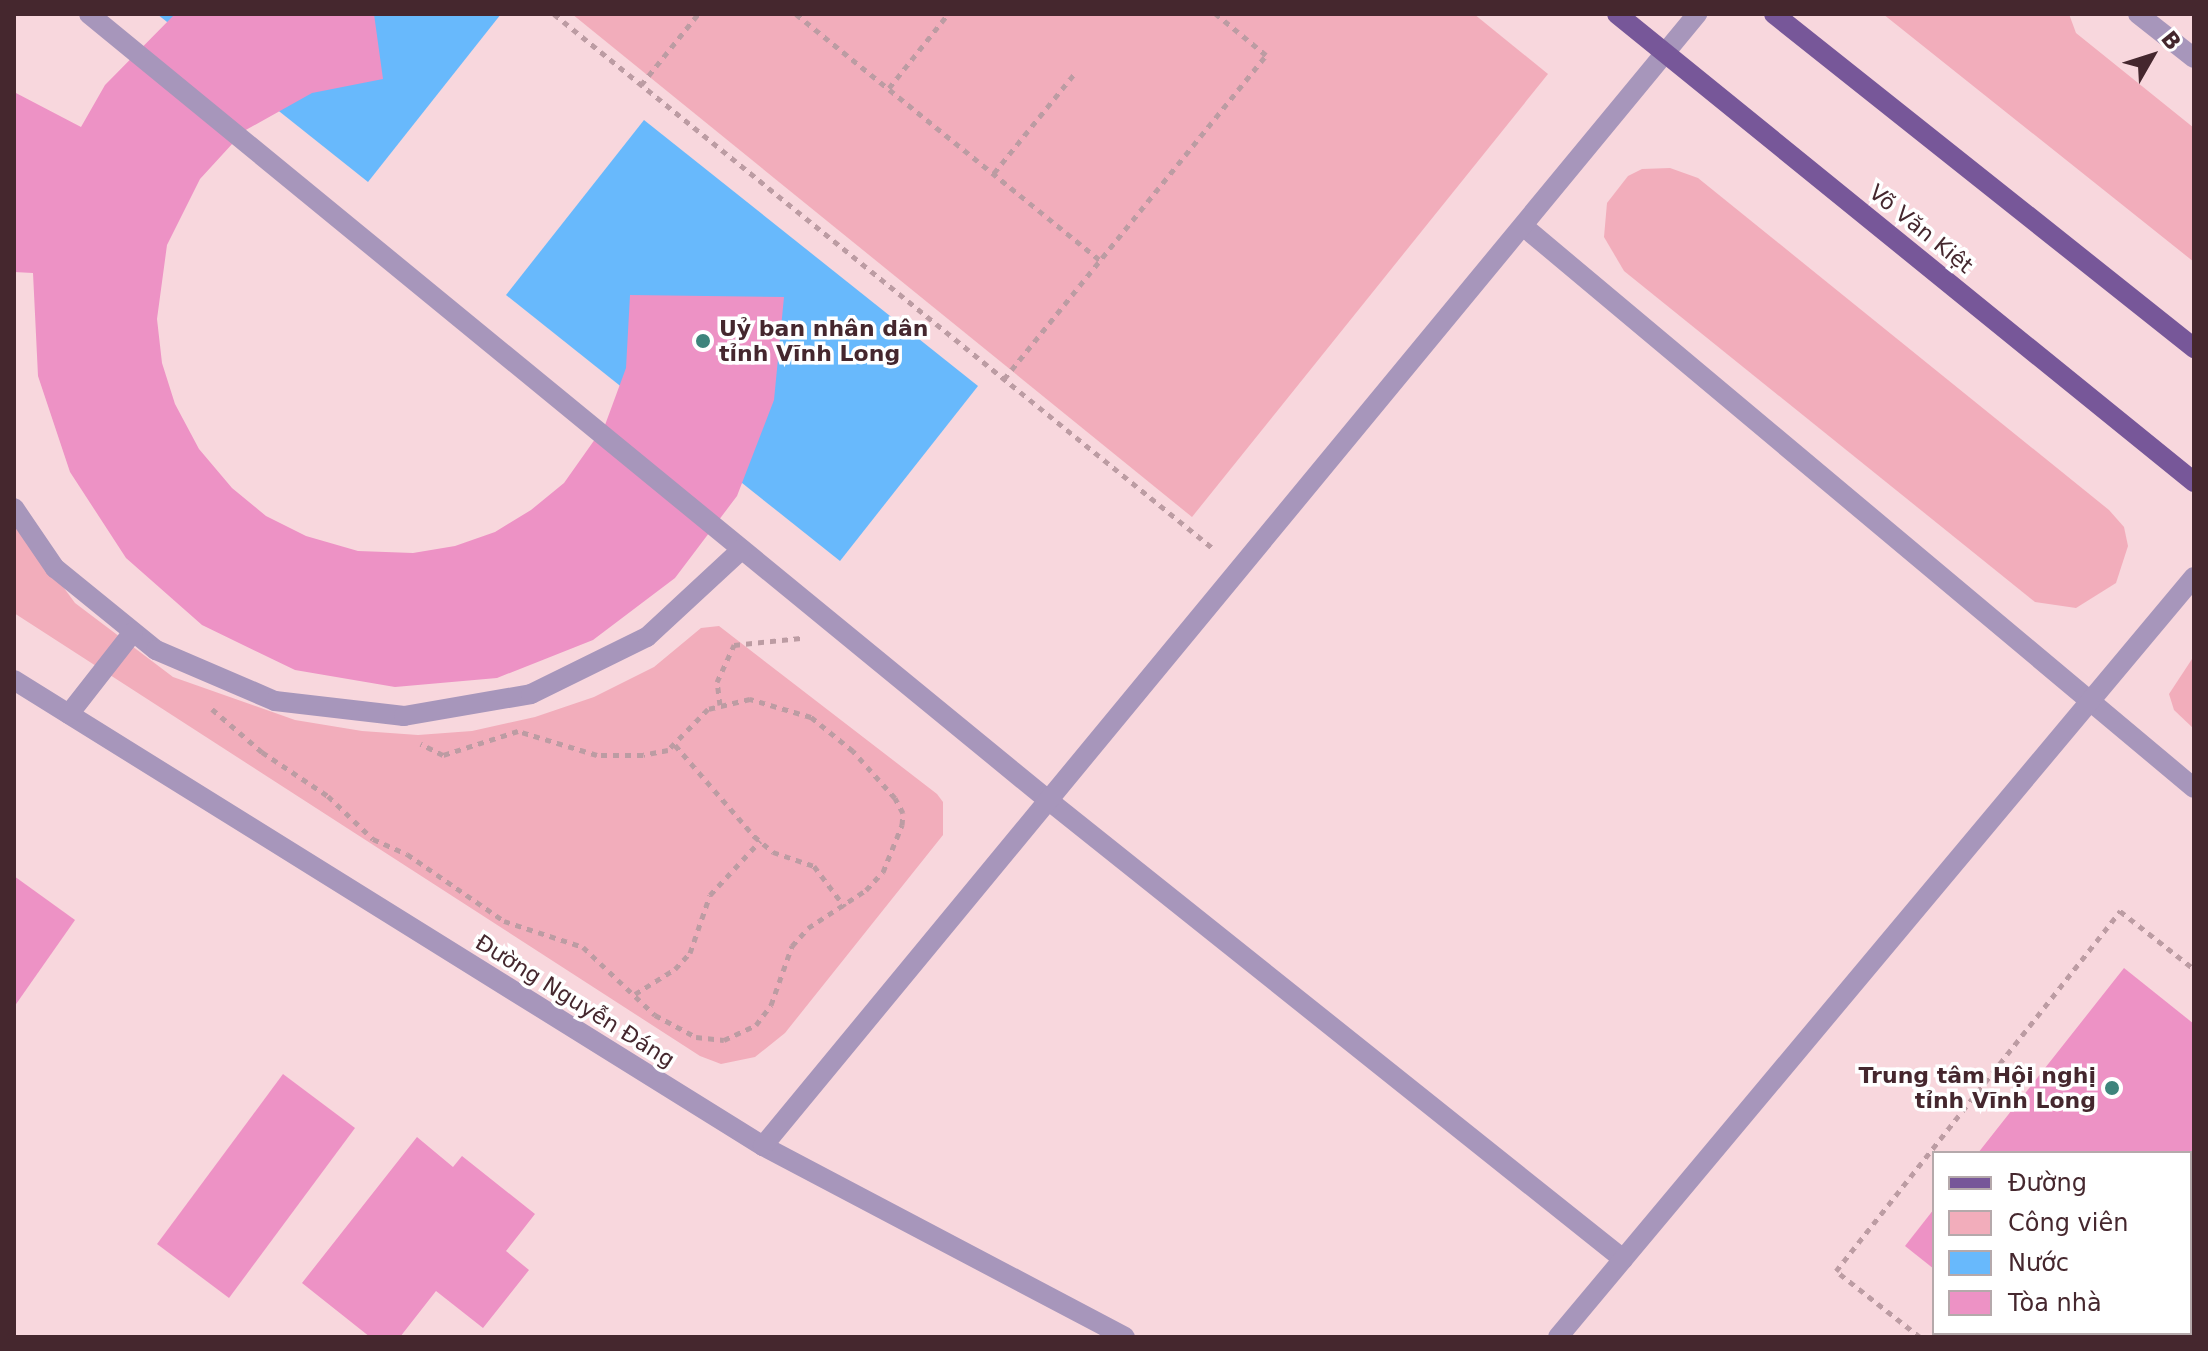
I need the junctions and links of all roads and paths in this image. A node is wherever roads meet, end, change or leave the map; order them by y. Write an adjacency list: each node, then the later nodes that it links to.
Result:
1 (89, 14): 23 (street)
2 (554, 14): 14 (path)
3 (698, 14): 14 (path)
4 (796, 14): 15 (path)
5 (948, 14): 15 (path)
6 (1216, 14): 18 (path)
7 (1617, 14): 11 (main road, Võ Văn Kiệt)
8 (1697, 14): 11 (street)
9 (1774, 14): 19 (main road)
10 (2138, 14): 12 (street)
11 (1666, 53): 17 (street); 21 (main road, Võ Văn Kiệt)
12 (2194, 58)
13 (1075, 73): 16 (path)
14 (641, 85): 20 (path)
15 (888, 88): 16 (path)
16 (994, 173): 18 (path)
17 (1523, 226): 24 (street); 30 (street)
18 (1100, 260): 20 (path)
19 (2194, 348)
20 (1004, 379): 24 (path)
21 (2194, 482)
22 (14, 508): 26 (street)
23 (742, 549): 27 (street); 33 (street)
24 (1239, 569): 36 (street)
25 (2194, 577): 30 (street)
26 (133, 632): 28 (street); 32 (street)
27 (847, 635): 31 (path); 36 (street)
28 (188, 664): 33 (street); 40 (path)
29 (14, 680): 32 (street, Đường Nguyễn Đáng)
30 (2089, 703): 35 (street); 42 (street)
31 (720, 705): 34 (path); 38 (path)
32 (69, 714): 41 (street, Đường Nguyễn Đáng)
33 (396, 715): 34 (path)
34 (675, 745): 37 (path)
35 (2194, 788)
36 (1048, 800): 41 (street); 42 (street)
37 (760, 841): 38 (path); 40 (path)
38 (845, 907): 40 (path)
39 (2194, 969): 45 (path)
40 (635, 994)
41 (763, 1146): 43 (street, Đường Nguyễn Đáng)
42 (1623, 1259): 44 (street)
43 (1125, 1337)
44 (1558, 1337)
45 (1920, 1337)

